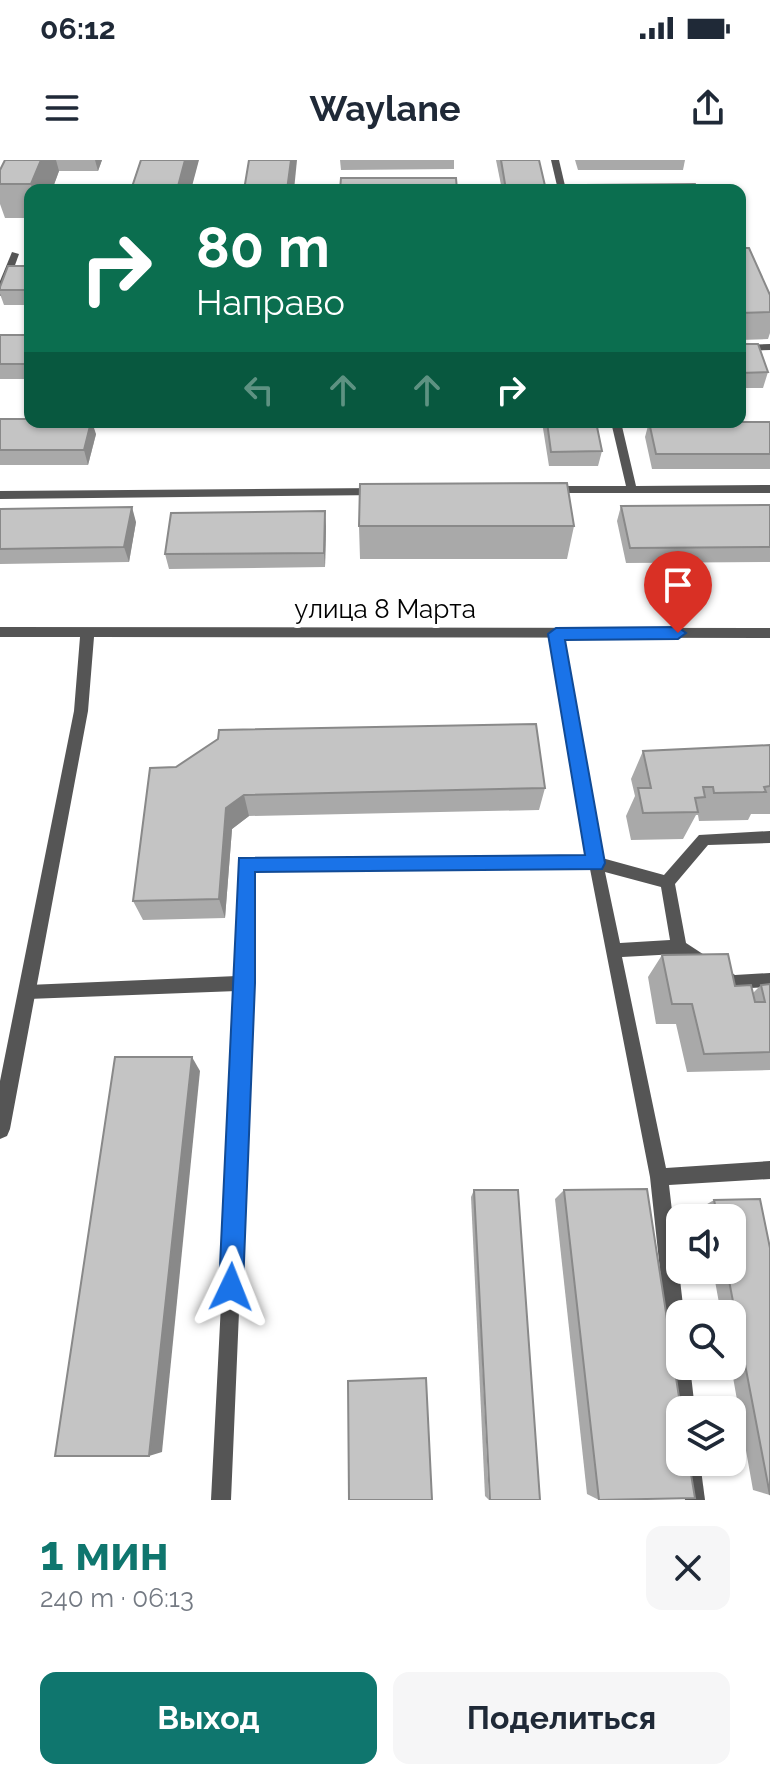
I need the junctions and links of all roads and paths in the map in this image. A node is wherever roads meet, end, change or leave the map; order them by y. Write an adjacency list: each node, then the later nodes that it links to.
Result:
1 (555, 160): 2 (lane)
2 (561, 184)
3 (15, 254): 4 (lane)
4 (0, 293)
5 (770, 347): 6 (lane)
6 (746, 348)
7 (617, 428): 9 (lane)
8 (770, 489): 9 (lane)
9 (632, 490): 10 (lane)
10 (539, 491)
11 (399, 492): 12 (lane)
12 (0, 495)
13 (0, 632): 14 (street, улица 8 Марта)
14 (87, 632): 16 (street, улица 8 Марта); 24 (street)
15 (770, 633): 16 (street, улица 8 Марта)
16 (556, 634): 18 (lane)
17 (770, 837): 19 (lane)
18 (596, 863): 19 (lane); 21 (lane); 23 (lane)
19 (667, 882): 20 (lane)
20 (679, 947): 21 (lane); 22 (lane)
21 (615, 950): 27 (lane)
22 (770, 980)
23 (245, 983): 24 (lane); 30 (lane)
24 (28, 992): 25 (street)
25 (0, 1129)
26 (769, 1175): 27 (lane)
27 (659, 1177): 28 (lane)
28 (683, 1396)
29 (692, 1476): 31 (lane)
30 (221, 1500)
31 (695, 1500)

